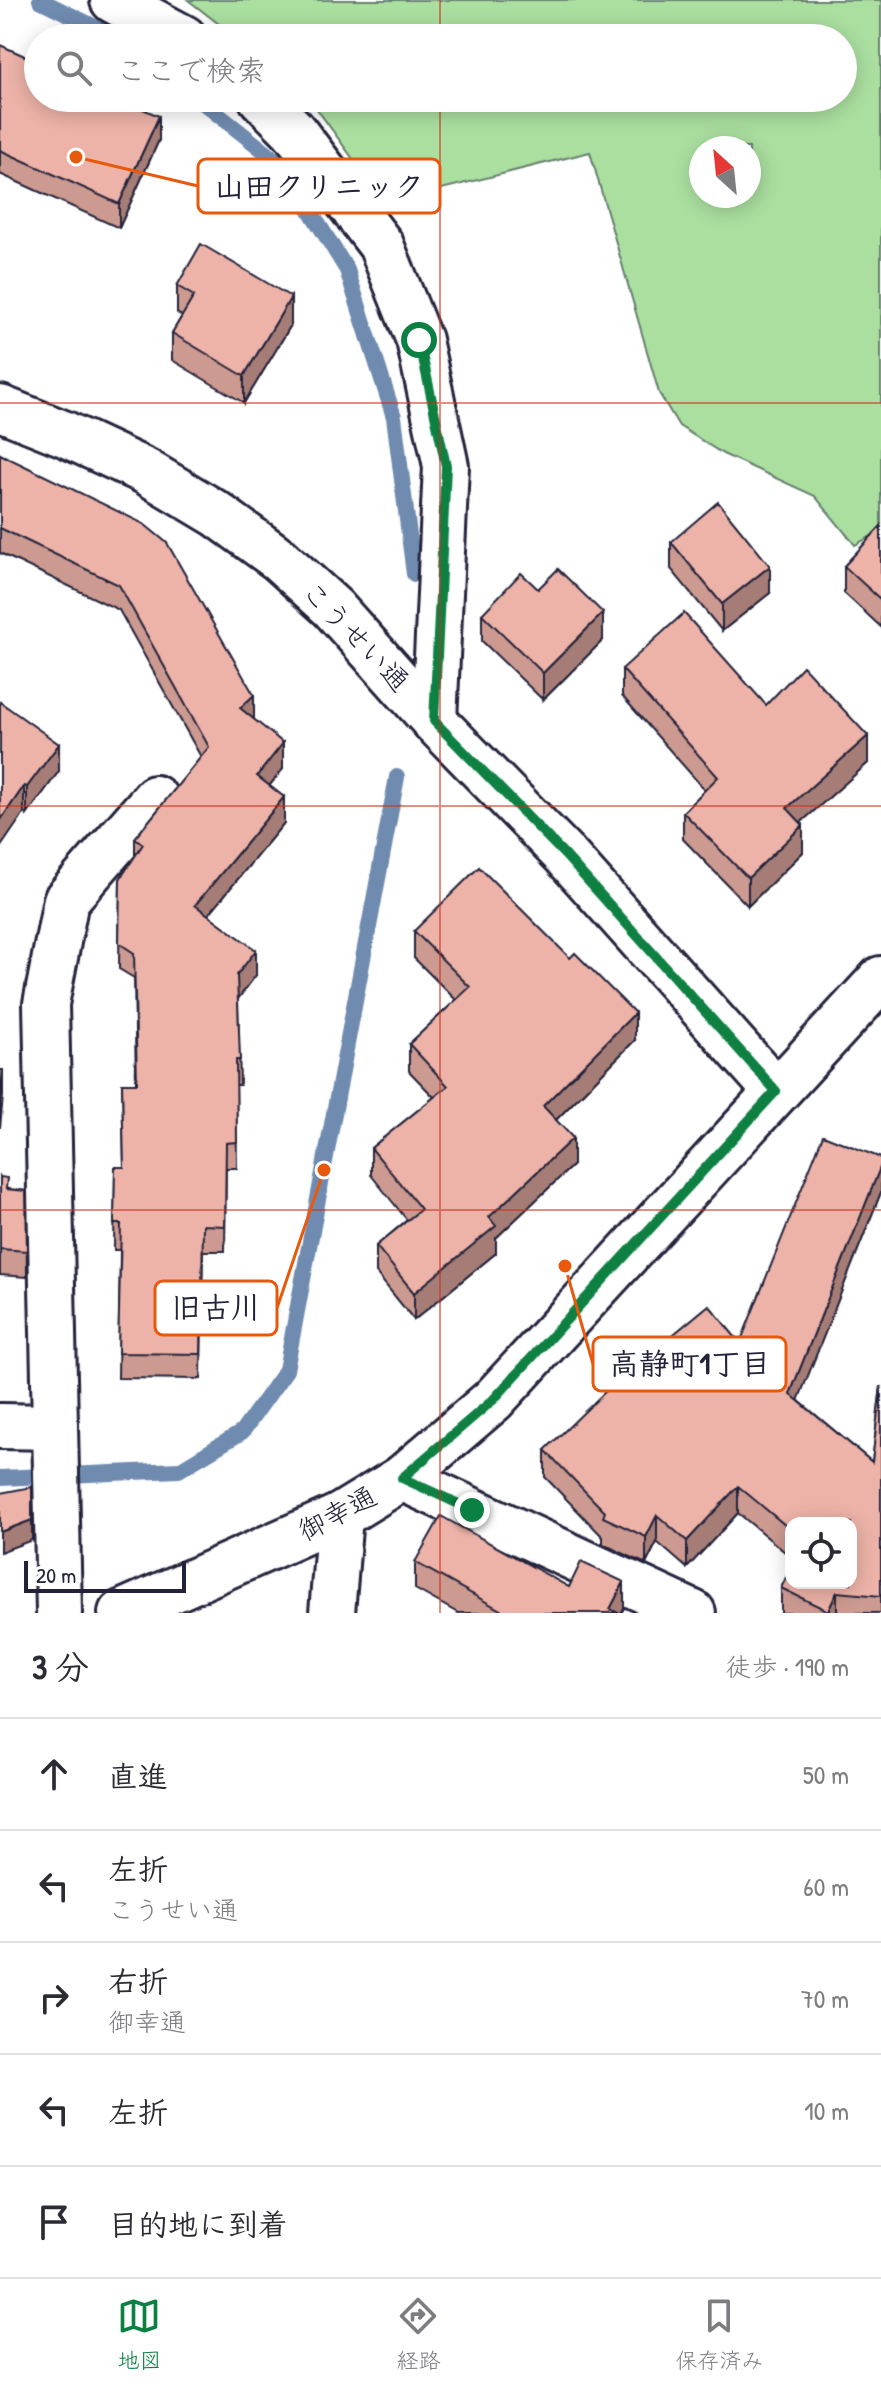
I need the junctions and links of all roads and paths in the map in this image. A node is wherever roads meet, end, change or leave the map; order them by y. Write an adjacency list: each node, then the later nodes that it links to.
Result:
1 (113, 0): 2 (street)
2 (158, 24)
3 (275, 112): 5 (street)
4 (0, 408): 5 (street, こうせい通)
5 (434, 721): 8 (street, こうせい通)
6 (155, 798): 10 (street)
7 (881, 979): 8 (street, 御幸通)
8 (776, 1091): 11 (street, 御幸通)
9 (0, 1426): 10 (street)
10 (55, 1434): 13 (street)
11 (402, 1478): 12 (street, 御幸通); 16 (street)
12 (340, 1516): 14 (street, 御幸通); 15 (street)
13 (59, 1613)
14 (121, 1613)
15 (332, 1613)
16 (693, 1613)

